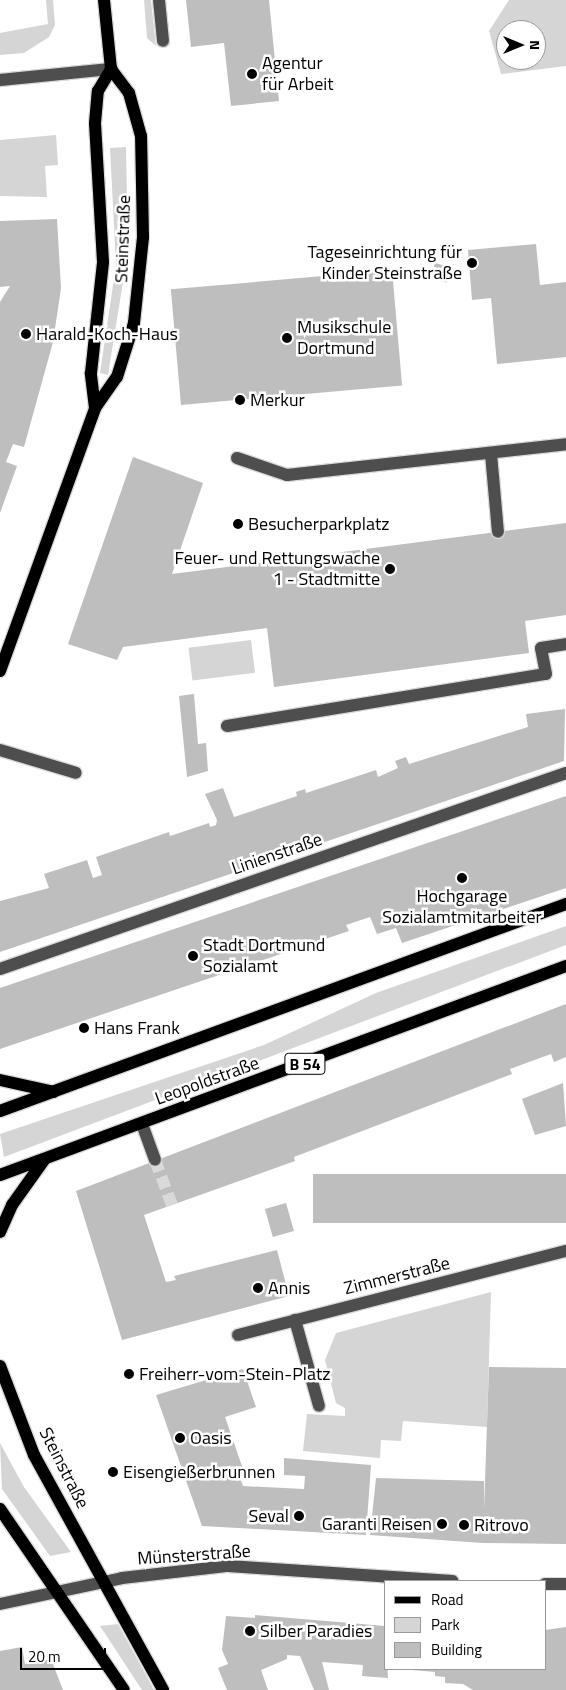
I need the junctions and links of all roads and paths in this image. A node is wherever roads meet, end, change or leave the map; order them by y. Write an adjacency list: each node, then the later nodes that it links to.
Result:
1 (104, 0): 4 (main road, Steinstraße)
2 (159, 0): 3 (street)
3 (163, 42)
4 (112, 69): 5 (street); 6 (main road, Steinstraße); 6 (main road, Steinstraße)
5 (0, 80)
6 (95, 408): 12 (main road, Steinstraße)
7 (566, 444): 8 (street)
8 (491, 454): 9 (street); 10 (street)
9 (237, 458)
10 (498, 532)
11 (566, 644): 13 (street)
12 (0, 671)
13 (227, 726)
14 (0, 750): 15 (street)
15 (76, 773)
16 (566, 773): 19 (street, Linienstraße)
17 (566, 904): 21 (main road)
18 (566, 966): 23 (main road, Leopoldstraße / B 54)
19 (0, 969)
20 (0, 1080): 21 (main road)
21 (54, 1092): 22 (main road)
22 (0, 1111)
23 (142, 1124): 24 (main road, Leopoldstraße / B 54); 25 (street)
24 (44, 1160): 26 (main road, Leopoldstraße / B 54); 27 (main road)
25 (155, 1160)
26 (0, 1175)
27 (0, 1232)
28 (566, 1251): 29 (street, Zimmerstraße)
29 (295, 1320): 30 (street, Zimmerstraße); 32 (street)
30 (238, 1335)
31 (0, 1366): 35 (main road, Steinstraße)
32 (319, 1406)
33 (0, 1510): 38 (main road)
34 (437, 1580): 35 (street, Münsterstraße)
35 (105, 1582): 38 (street, Münsterstraße); 41 (main road, Steinstraße)
36 (546, 1584): 37 (street)
37 (566, 1584)
38 (59, 1592): 39 (street, Münsterstraße); 40 (main road)
39 (0, 1604)
40 (124, 1690)
41 (163, 1690)

